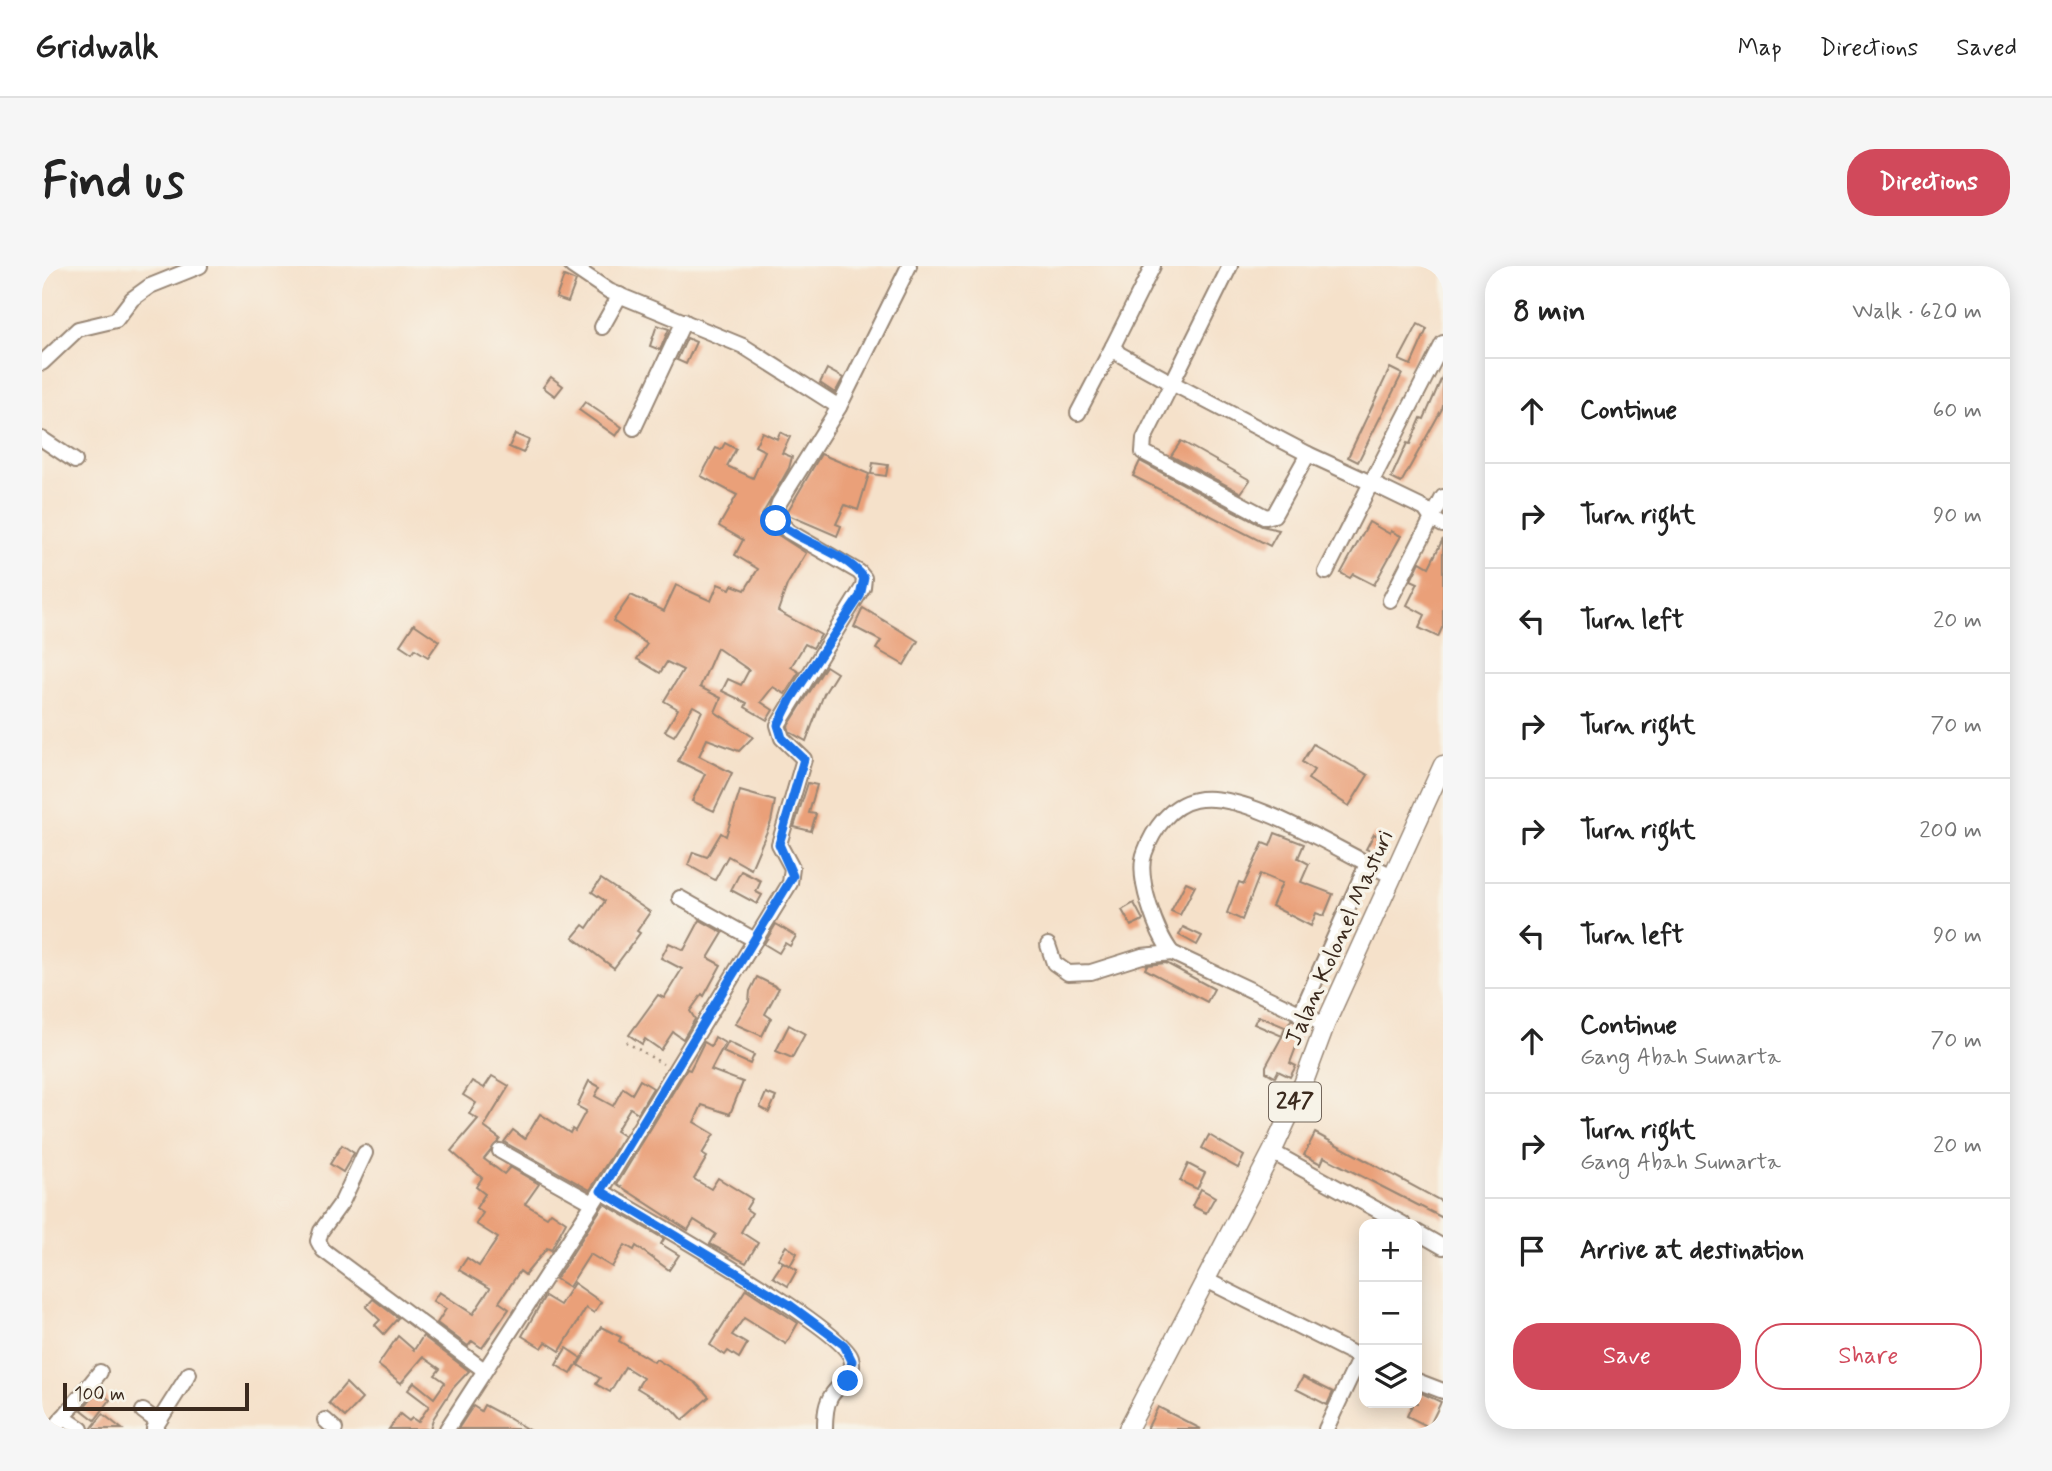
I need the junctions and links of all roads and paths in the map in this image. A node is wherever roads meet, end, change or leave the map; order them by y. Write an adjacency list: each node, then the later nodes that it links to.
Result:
1 (200, 266): 11 (street)
2 (572, 266): 6 (street)
3 (909, 266): 13 (street)
4 (1153, 266): 10 (street)
5 (1230, 266): 12 (street)
6 (620, 295): 7 (street); 8 (street)
7 (684, 321): 13 (street); 15 (street)
8 (602, 327)
9 (1443, 343): 19 (street)
10 (1113, 346): 12 (street); 14 (street)
11 (42, 363)
12 (1172, 383): 17 (street); 17 (street)
13 (839, 407): 27 (street)
14 (1078, 413)
15 (634, 428)
16 (42, 439): 18 (street)
17 (1308, 454): 19 (street)
18 (75, 461)
19 (1371, 483): 20 (street); 21 (street)
20 (1437, 511): 22 (street)
21 (1326, 572)
22 (1390, 600)
23 (1443, 765): 25 (main road, Jalan Kolonel Masturi / 247)
24 (1367, 864): 25 (street); 29 (street); 30 (street)
25 (1393, 876): 31 (main road, Jalan Kolonel Masturi / 247)
26 (680, 898): 27 (street)
27 (755, 940): 33 (street)
28 (1048, 945): 29 (street)
29 (1172, 953): 30 (street)
30 (1300, 1015): 31 (street)
31 (1325, 1026): 35 (main road, Jalan Kolonel Masturi / 247)
32 (626, 1042): 33 (path)
33 (675, 1071): 37 (street)
34 (500, 1152): 37 (street)
35 (1272, 1152): 38 (street); 41 (main road, Jalan Kolonel Masturi / 247)
36 (365, 1153): 44 (street)
37 (597, 1197): 44 (street); 54 (street)
38 (1394, 1219)
39 (1422, 1235): 40 (street)
40 (1443, 1247)
41 (1206, 1280): 42 (street); 55 (main road, Jalan Kolonel Masturi / 247)
42 (1359, 1356)
43 (1359, 1364): 56 (street)
44 (484, 1370): 53 (street)
45 (100, 1372): 50 (street)
46 (189, 1374): 51 (street)
47 (1422, 1383): 48 (street)
48 (1443, 1391)
49 (143, 1411): 51 (street)
50 (58, 1423): 52 (street)
51 (156, 1425)
52 (81, 1429)
53 (447, 1429)
54 (825, 1429)
55 (1128, 1429)
56 (1326, 1429)

